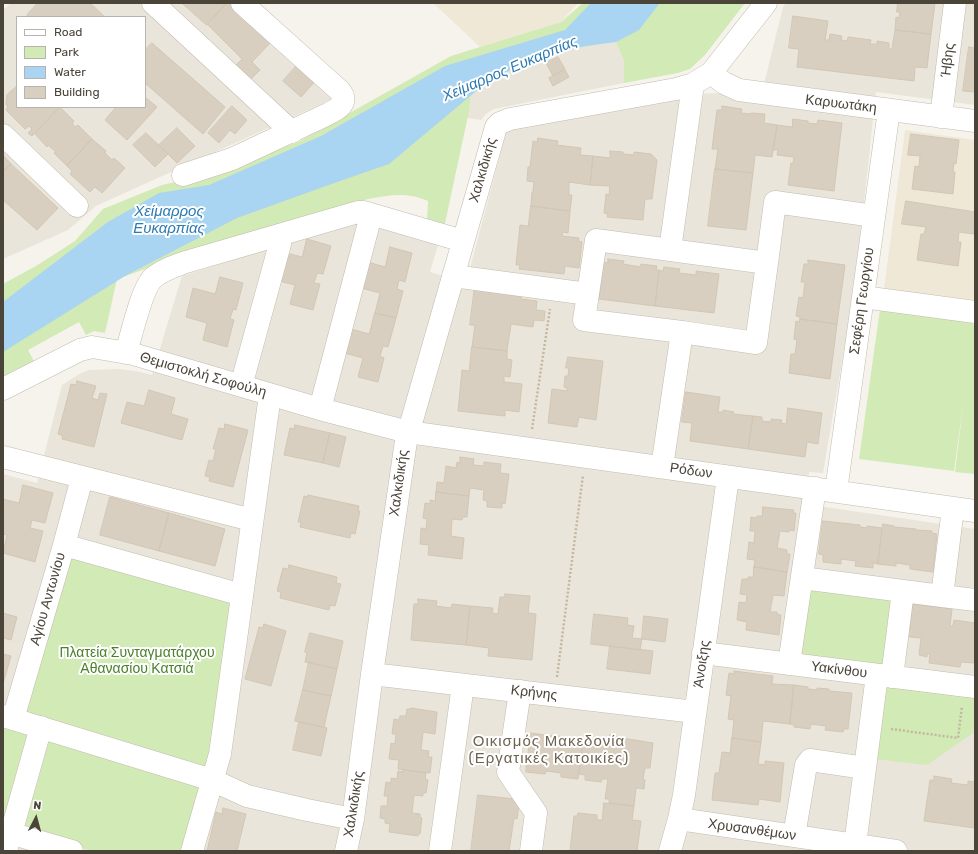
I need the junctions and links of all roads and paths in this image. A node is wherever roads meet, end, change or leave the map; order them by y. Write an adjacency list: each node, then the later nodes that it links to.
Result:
1 (154, 3): 10 (street)
2 (242, 3): 10 (street)
3 (766, 3): 5 (street)
4 (955, 3): 8 (street, Ήβης)
5 (711, 73): 6 (street); 7 (street, Καρυωτάκη)
6 (693, 84): 16 (street, Χαλκιδικής); 18 (street)
7 (889, 110): 8 (street, Καρυωτάκη); 14 (street, Σεφέρη Γεωργίου)
8 (941, 117): 9 (street, Καρυωτάκη)
9 (975, 121)
10 (292, 132): 12 (street)
11 (3, 135): 13 (street)
12 (183, 175)
13 (77, 206)
14 (874, 216): 19 (street); 23 (street, Σεφέρη Γεωργίου)
15 (370, 219): 16 (street); 17 (street); 30 (street)
16 (462, 243): 20 (street, Χαλκιδικής); 26 (street)
17 (280, 244): 26 (street); 27 (street)
18 (670, 250): 19 (street); 22 (street)
19 (767, 262): 25 (street)
20 (452, 276): 21 (street); 31 (street, Χαλκιδικής)
21 (553, 289): 22 (street); 32 (path)
22 (588, 294): 25 (street)
23 (863, 297): 24 (street); 38 (street, Σεφέρη Γεωργίου)
24 (975, 312)
25 (682, 332): 35 (street)
26 (130, 354): 27 (street, Θεμιστοκλή Σοφούλη); 28 (street, Θεμιστοκλή Σοφούλη)
27 (241, 386): 29 (street, Θεμιστοκλή Σοφούλη)
28 (3, 389)
29 (270, 395): 30 (street, Θεμιστοκλή Σοφούλη); 41 (street)
30 (320, 409): 31 (street, Θεμιστοκλή Σοφούλη)
31 (408, 432): 32 (street, Ρόδων); 50 (street, Χαλκιδικής)
32 (529, 449): 34 (street, Ρόδων)
33 (3, 457): 37 (street)
34 (585, 457): 35 (street, Ρόδων); 55 (path)
35 (662, 467): 36 (street, Ρόδων)
36 (728, 476): 38 (street, Ρόδων); 48 (street, Άνοιξης)
37 (82, 478): 41 (street); 42 (street, Αγίου Αντωνίου)
38 (826, 490): 39 (street, Ρόδων); 43 (street, Σεφέρη Γεωργίου)
39 (953, 508): 40 (street, Ρόδων); 46 (street)
40 (975, 511)
41 (252, 520): 45 (street)
42 (64, 545): 45 (street); 57 (street, Αγίου Αντωνίου)
43 (802, 578): 44 (street); 49 (street, Σεφέρη Γεωργίου)
44 (903, 591): 46 (street); 51 (street)
45 (242, 595): 61 (street)
46 (942, 596): 47 (street)
47 (975, 600)
48 (703, 653): 49 (street, Υακίνθου); 56 (street, Άνοιξης)
49 (789, 664): 51 (street, Υακίνθου)
50 (372, 674): 52 (street, Κρήνης); 62 (street, Χαλκιδικής)
51 (885, 676): 53 (street, Υακίνθου); 58 (street)
52 (463, 685): 54 (street, Κρήνης); 70 (street)
53 (970, 686): 58 (path)
54 (520, 691): 55 (street, Κρήνης); 71 (street)
55 (554, 695): 56 (street, Κρήνης)
56 (695, 712): 63 (street, Άνοιξης)
57 (8, 718): 59 (street)
58 (870, 726): 60 (street)
59 (41, 727): 61 (street); 65 (street)
60 (865, 768): 64 (street); 66 (street)
61 (212, 780): 62 (street); 68 (street)
62 (353, 819): 69 (street, Χαλκιδικής)
63 (679, 820): 64 (street, Χρυσανθέμων); 72 (street, Άνοιξης)
64 (794, 836): 66 (street, Χρυσανθέμων)
65 (7, 838): 67 (street)
66 (875, 849)
67 (72, 851)
68 (192, 851)
69 (346, 851)
70 (440, 851)
71 (531, 851)
72 (670, 851)

